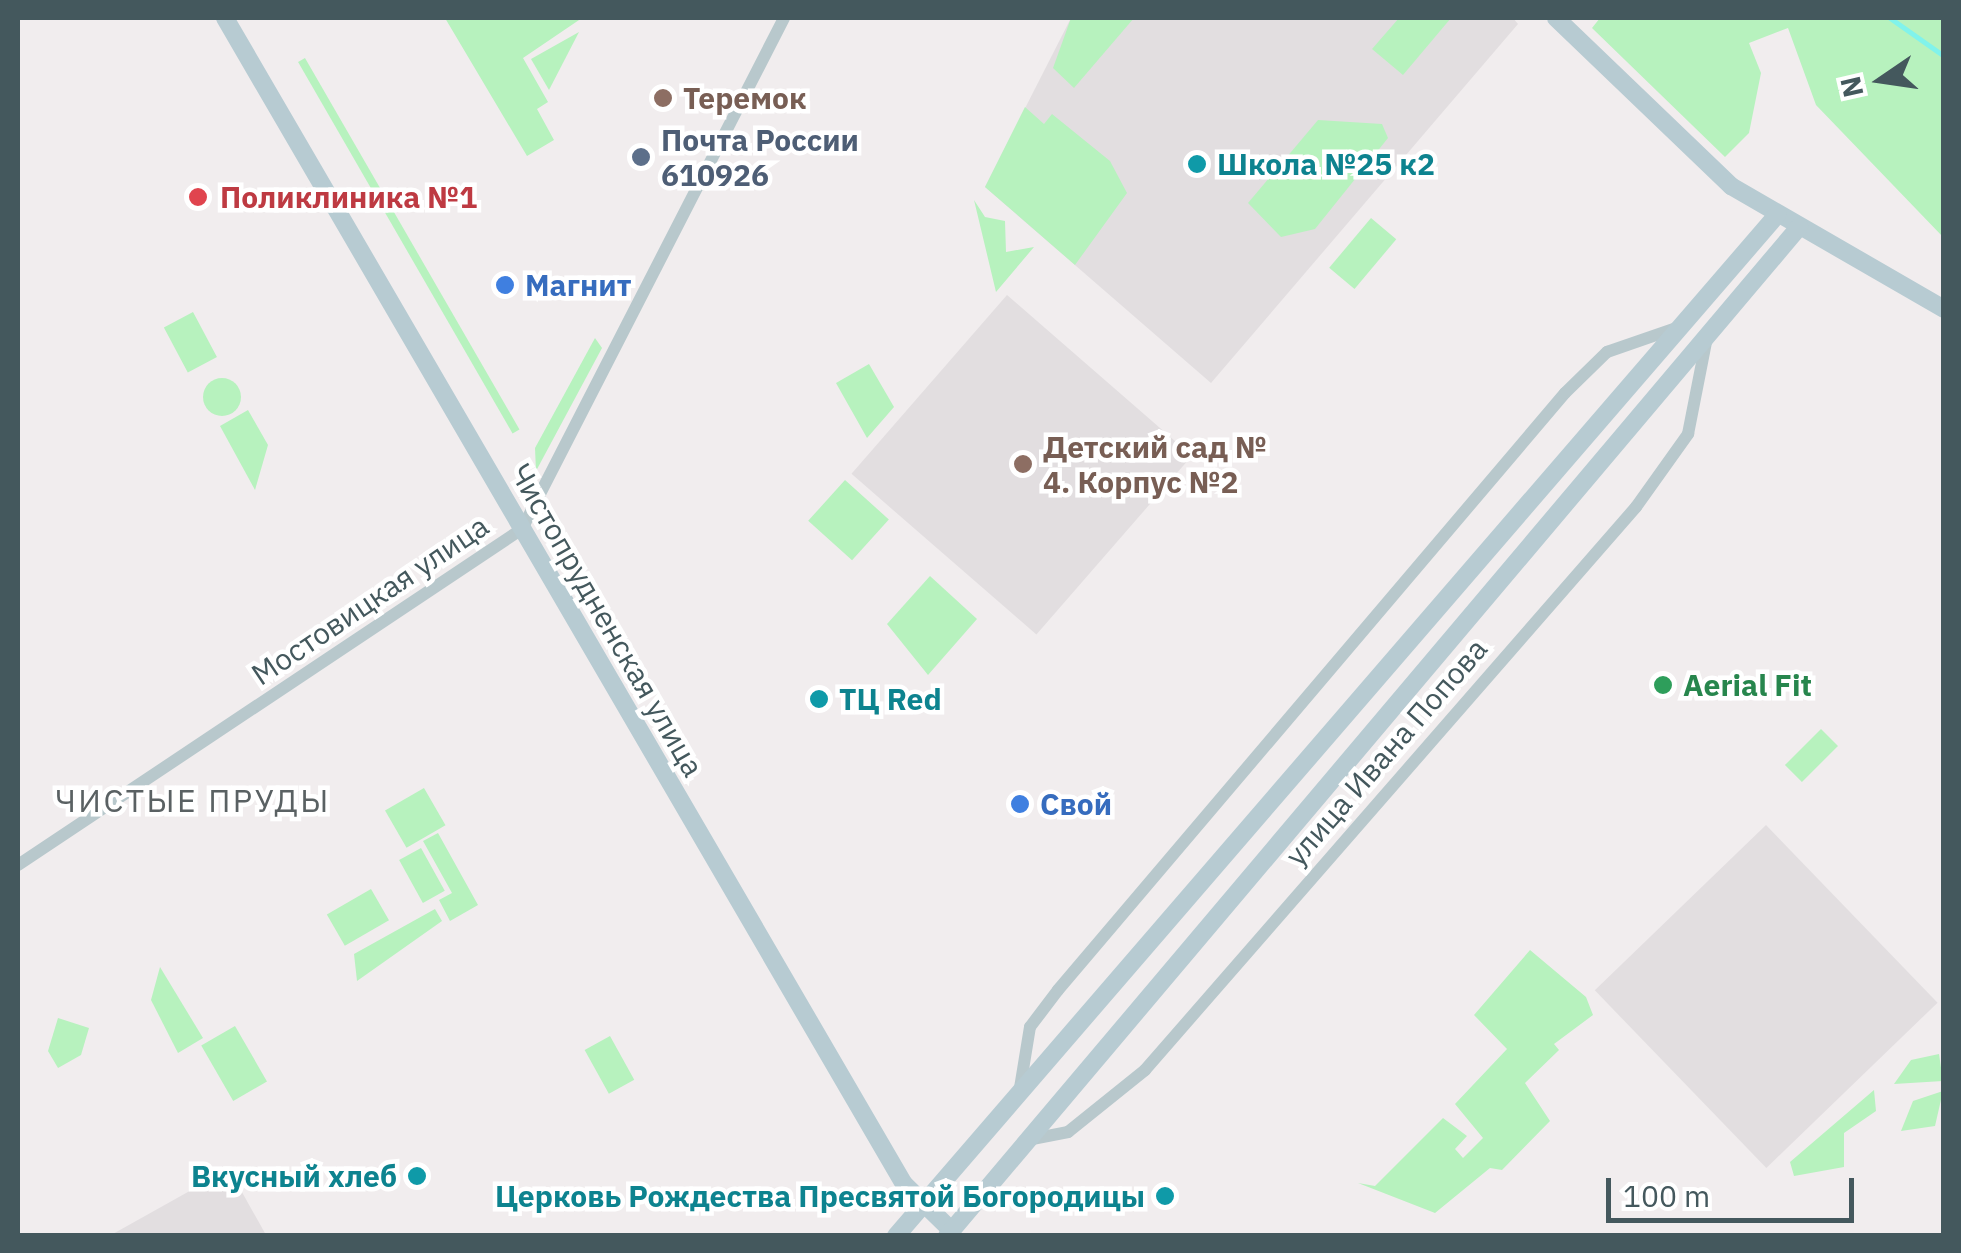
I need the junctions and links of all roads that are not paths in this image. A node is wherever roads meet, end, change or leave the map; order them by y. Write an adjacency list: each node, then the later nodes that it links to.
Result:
1 (224, 18): 9 (main road, Чистопрудненская улица)
2 (784, 18): 9 (street, Мостовицкая улица)
3 (1556, 18): 4 (main road)
4 (1778, 214): 5 (main road); 7 (main road, улица Ивана Попова)
5 (1800, 227): 6 (main road); 8 (main road, улица Ивана Попова)
6 (1944, 309)
7 (1682, 326): 11 (main road, улица Ивана Попова); 11 (street)
8 (1707, 336): 12 (main road, улица Ивана Попова); 12 (street, улица Ивана Попова)
9 (522, 529): 10 (street, Мостовицкая улица); 13 (main road, Чистопрудненская улица)
10 (18, 865)
11 (1020, 1094): 13 (main road, улица Ивана Попова)
12 (1027, 1140): 14 (main road, улица Ивана Попова)
13 (922, 1207): 14 (main road, Чистопрудненская улица); 15 (main road, улица Ивана Попова)
14 (953, 1234)
15 (896, 1236)

